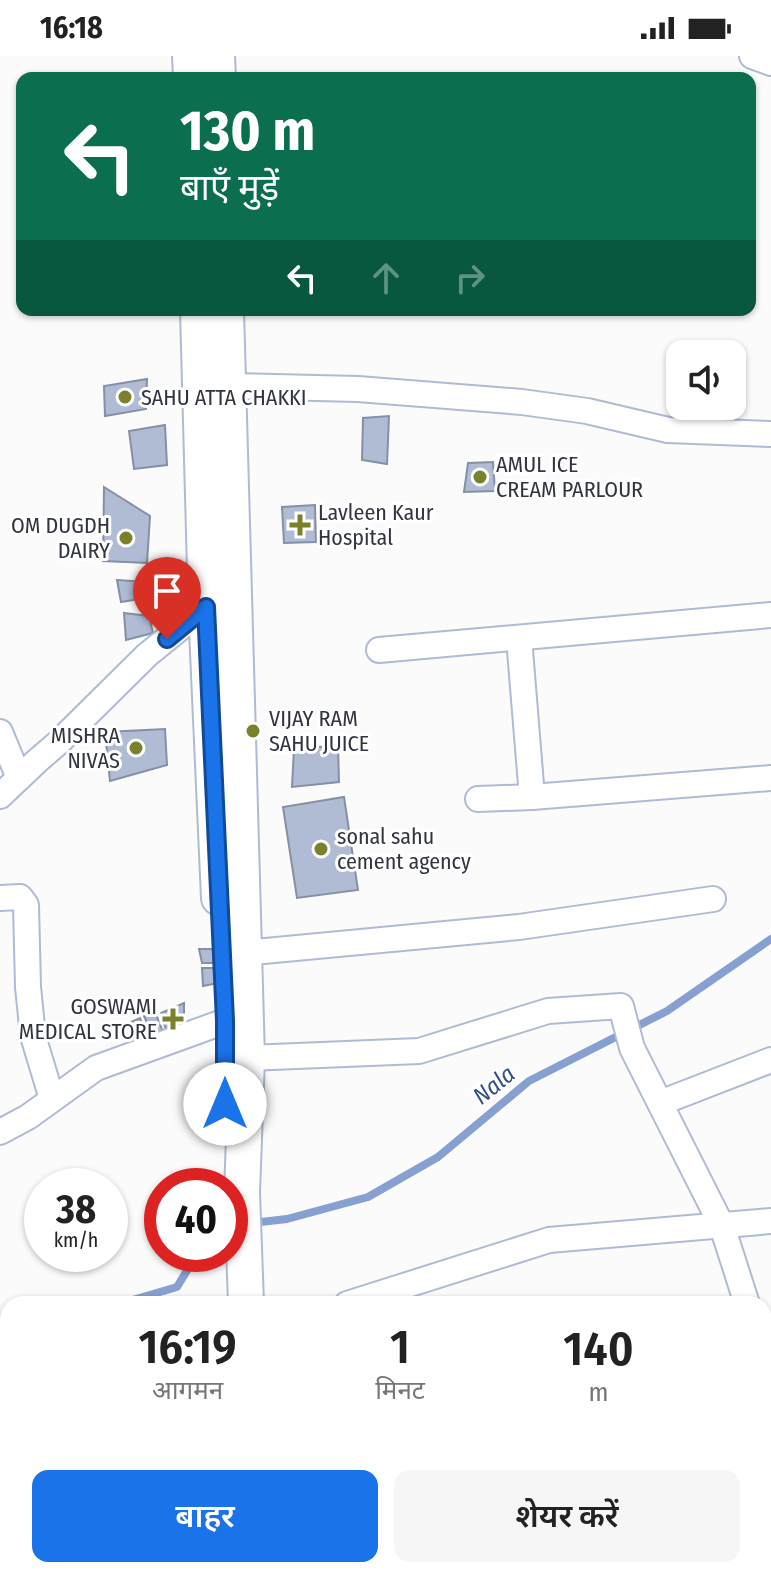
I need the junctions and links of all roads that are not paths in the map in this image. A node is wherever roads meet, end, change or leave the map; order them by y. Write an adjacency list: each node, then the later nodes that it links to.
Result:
1 (752, 56): 2 (street)
2 (771, 63)
3 (198, 316): 7 (street)
4 (226, 316): 5 (street)
5 (229, 386): 6 (street); 11 (street)
6 (771, 434)
7 (206, 607): 11 (street); 13 (street)
8 (771, 615): 9 (street)
9 (519, 638): 10 (street); 16 (street)
10 (379, 650)
11 (222, 659): 20 (street); 21 (street)
12 (0, 732): 13 (street)
13 (19, 778): 15 (street)
14 (771, 778): 16 (street)
15 (0, 796)
16 (532, 797): 17 (street)
17 (478, 799)
18 (0, 898): 24 (street)
19 (713, 899): 20 (street)
20 (244, 953): 21 (street)
21 (235, 1017): 22 (street); 24 (street); 27 (street)
22 (247, 1058): 25 (street); 28 (street)
23 (771, 1060): 25 (street)
24 (52, 1099): 26 (street)
25 (660, 1103): 30 (street)
26 (0, 1132)
27 (234, 1168)
28 (236, 1168)
29 (771, 1221): 30 (street)
30 (722, 1226): 35 (street); 36 (street)
31 (230, 1272): 33 (street)
32 (236, 1272): 34 (street)
33 (227, 1296)
34 (244, 1296)
35 (372, 1296)
36 (744, 1296)

